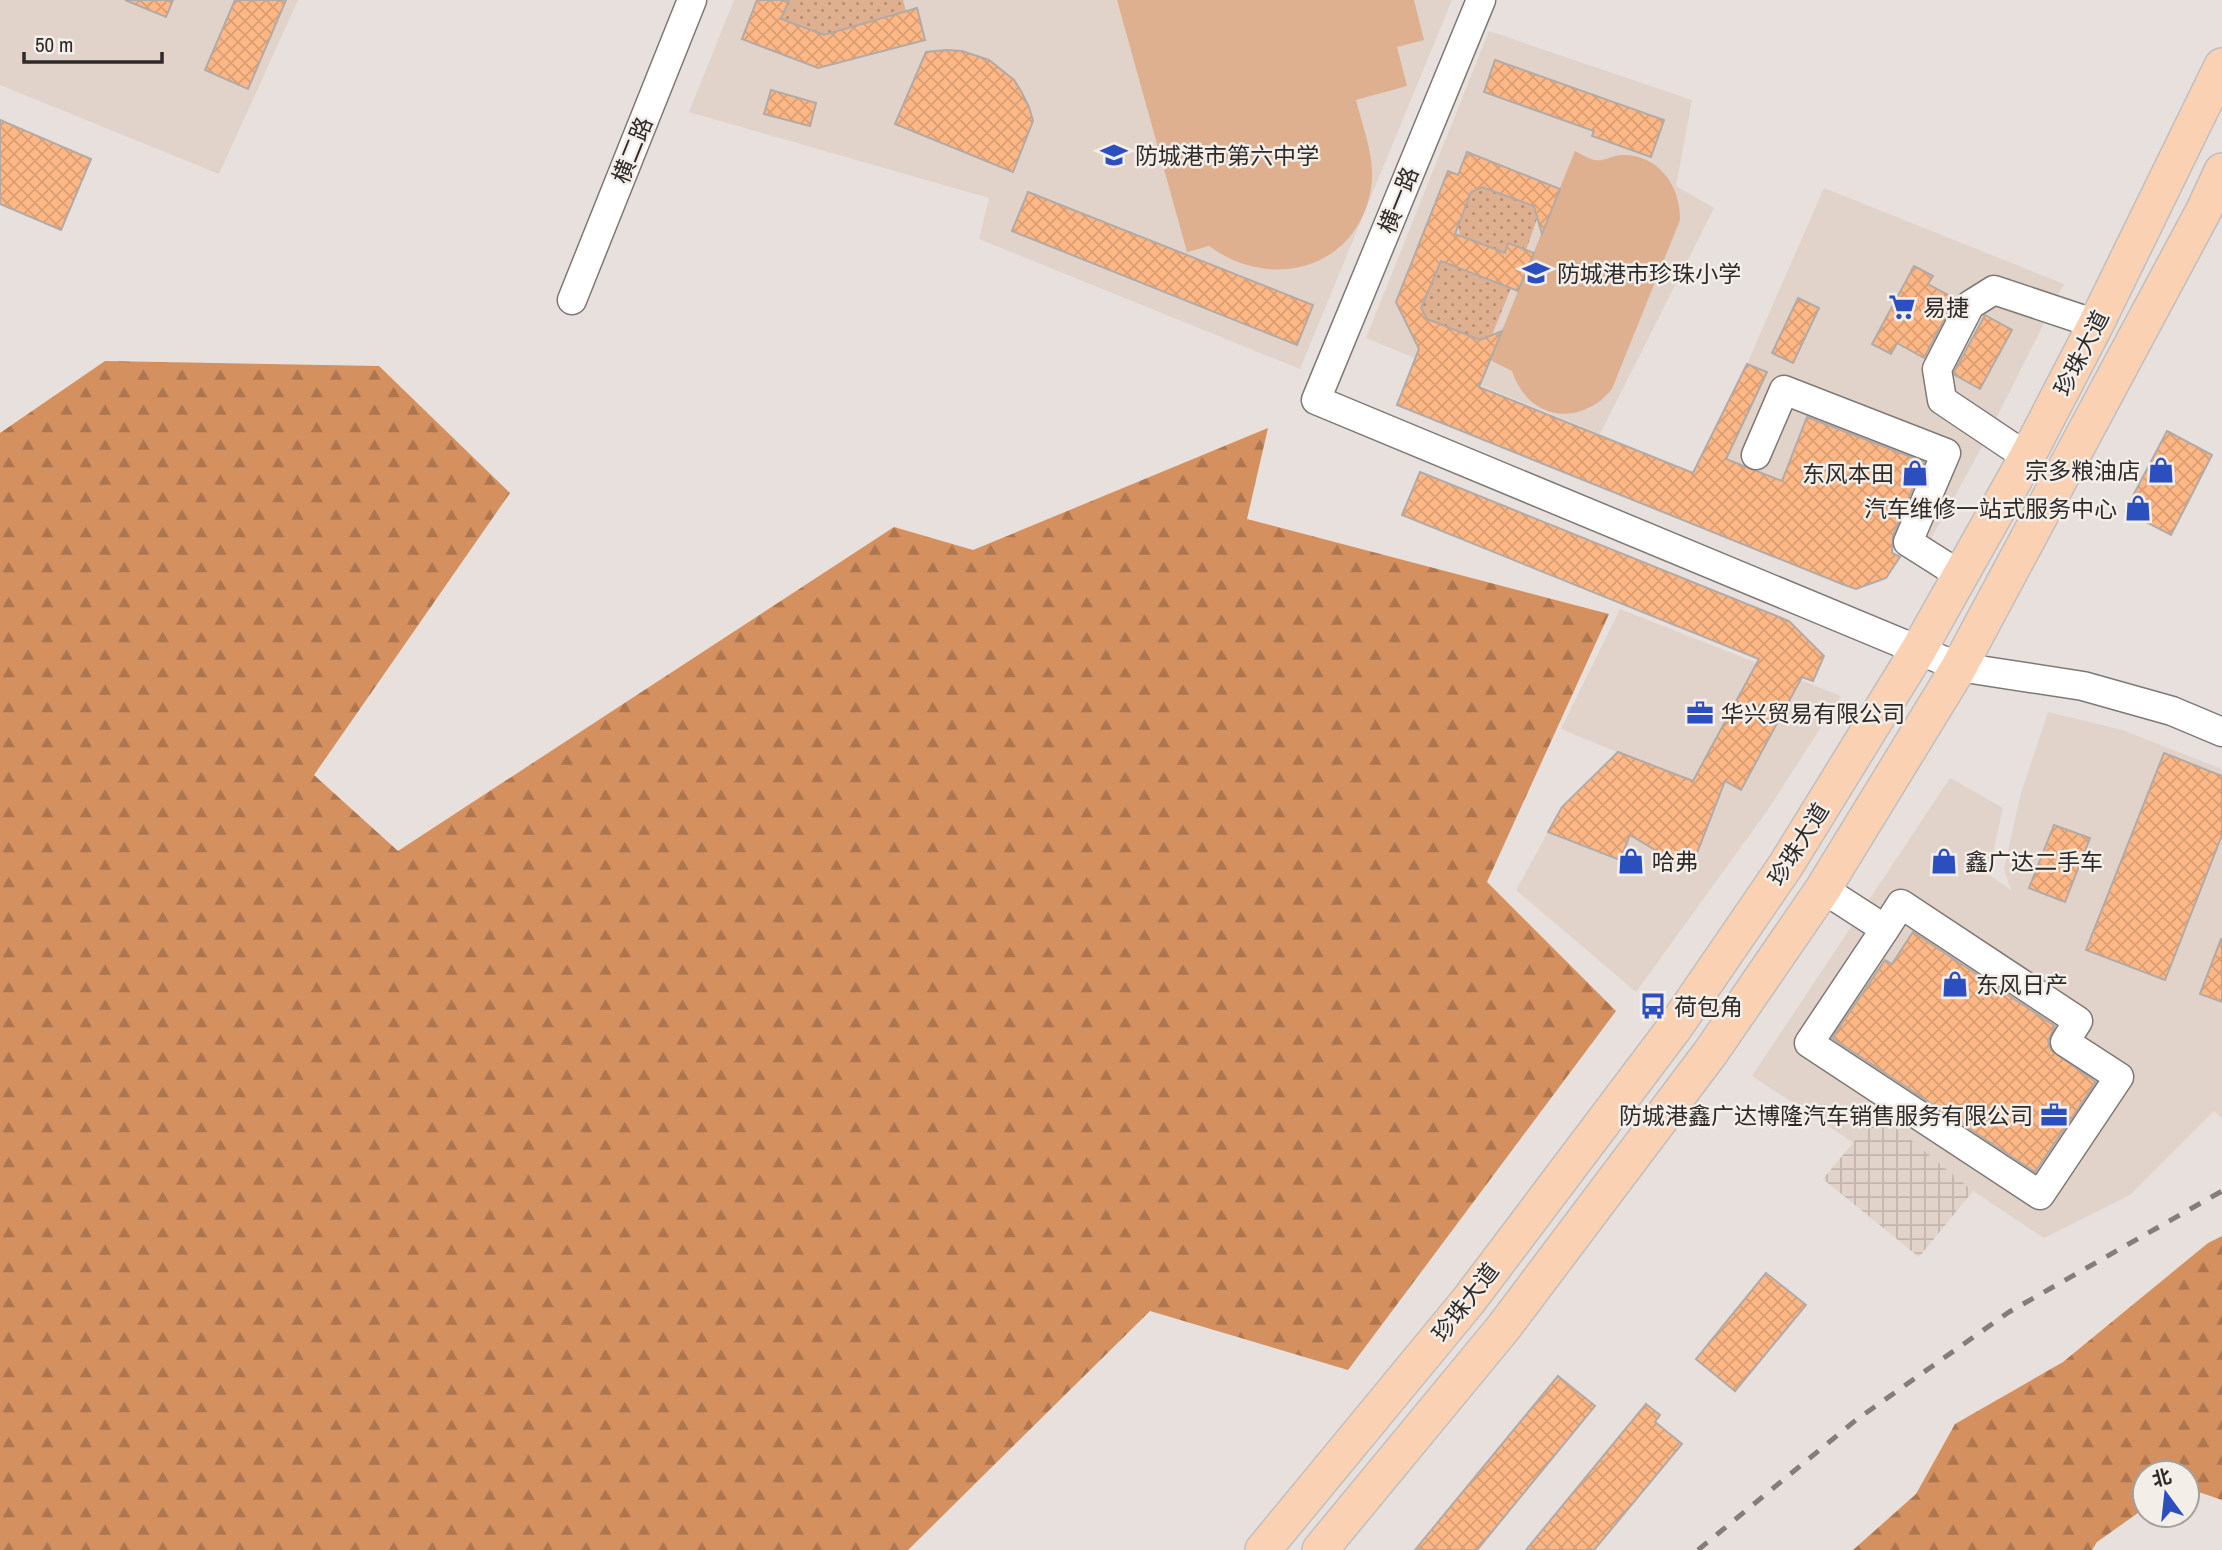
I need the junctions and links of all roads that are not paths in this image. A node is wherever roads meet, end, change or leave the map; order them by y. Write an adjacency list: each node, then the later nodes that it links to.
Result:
1 (692, 0): 6 (street, 横二路)
2 (1481, 0): 11 (street, 横一路)
3 (2222, 66): 7 (main road, 珍珠大道)
4 (2222, 171): 5 (main road, 珍珠大道)
5 (2212, 216): 12 (main road, 珍珠大道)
6 (572, 300)
7 (2096, 324): 9 (main road, 珍珠大道); 9 (street)
8 (1756, 455): 10 (street)
9 (2027, 457): 10 (main road, 珍珠大道)
10 (1960, 576): 11 (main road, 珍珠大道)
11 (1919, 649): 12 (street); 16 (main road, 珍珠大道)
12 (1959, 667): 13 (street); 14 (main road, 珍珠大道)
13 (2222, 732)
14 (1823, 889): 15 (street); 17 (main road, 珍珠大道)
15 (1885, 929): 15 (street)
16 (1263, 1550)
17 (1320, 1550)

